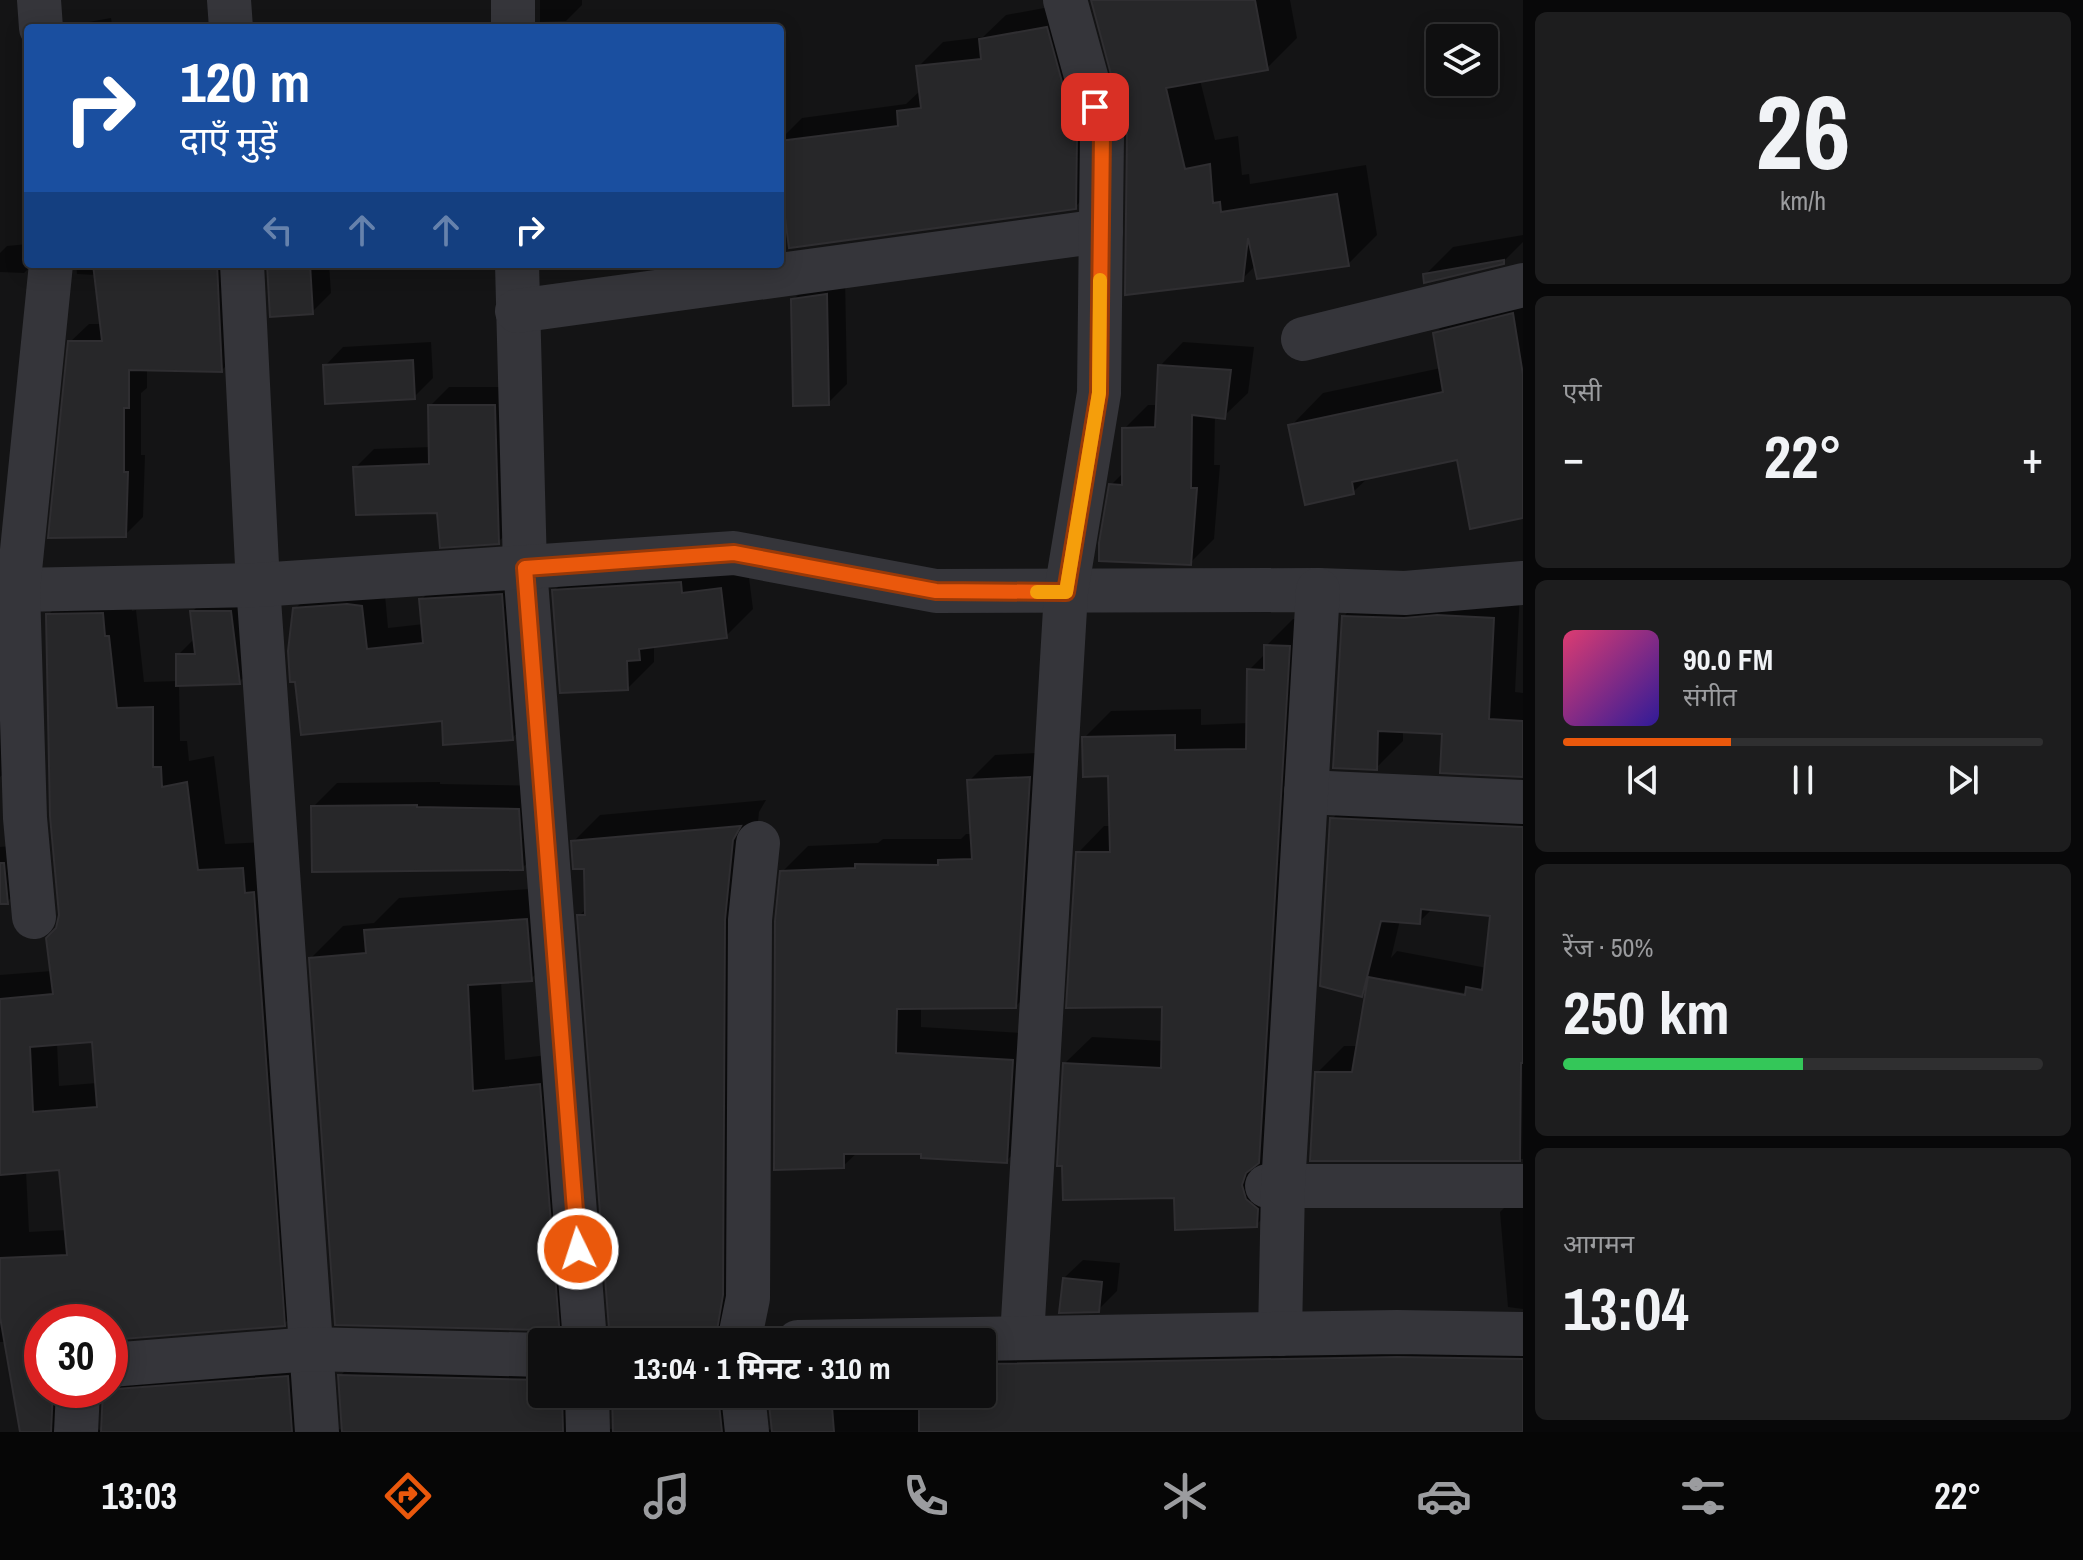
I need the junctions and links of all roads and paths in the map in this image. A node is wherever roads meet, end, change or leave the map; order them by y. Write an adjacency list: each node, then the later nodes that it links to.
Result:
1 (39, 0): 5 (street)
2 (229, 0): 6 (street)
3 (513, 0): 7 (street)
4 (1065, 0): 8 (street)
5 (41, 24)
6 (231, 24)
7 (513, 24)
8 (1101, 231): 13 (street); 20 (street)
9 (51, 268): 18 (street)
10 (242, 268): 17 (street)
11 (517, 268): 13 (street)
12 (1523, 285): 14 (street)
13 (517, 311): 15 (street)
14 (1303, 339)
15 (525, 568): 17 (street); 20 (street); 27 (street)
16 (1523, 583): 19 (street)
17 (258, 585): 18 (street); 33 (street)
18 (18, 590): 24 (street)
19 (1318, 590): 20 (street); 21 (street)
20 (1066, 592): 31 (street)
21 (1306, 792): 22 (street); 25 (street)
22 (1523, 802)
23 (758, 843): 28 (street)
24 (34, 917)
25 (1275, 1186): 26 (street); 29 (street)
26 (1523, 1186)
27 (584, 1328)
28 (742, 1328)
29 (1280, 1334): 30 (street); 31 (street)
30 (1523, 1334)
31 (1022, 1337): 32 (street)
32 (996, 1338)
33 (311, 1349): 34 (street); 35 (street); 40 (street)
34 (528, 1355)
35 (128, 1364)
36 (77, 1408): 39 (street)
37 (587, 1408): 41 (street)
38 (744, 1408): 42 (street)
39 (76, 1432)
40 (317, 1432)
41 (588, 1432)
42 (747, 1432)

